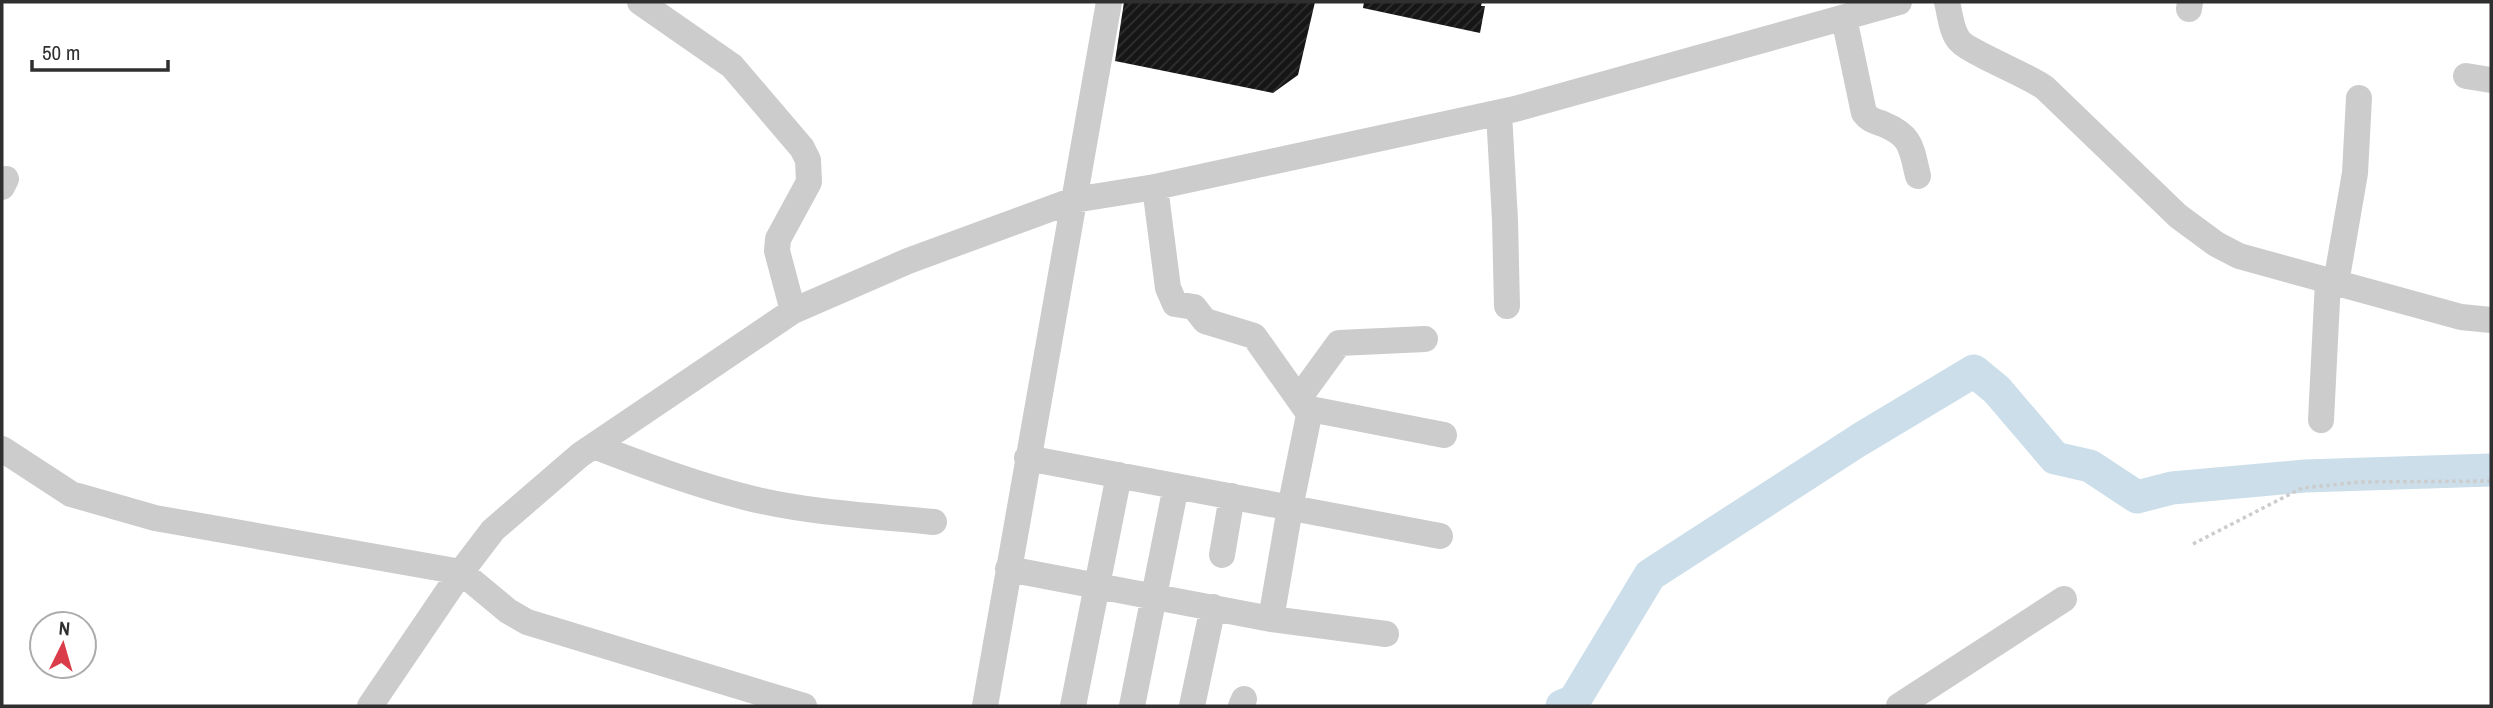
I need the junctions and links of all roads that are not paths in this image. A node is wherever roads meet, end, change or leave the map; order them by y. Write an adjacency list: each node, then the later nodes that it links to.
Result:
1 (640, 2): 13 (street)
2 (1109, 2): 10 (street)
3 (1899, 2): 5 (street)
4 (1947, 2): 11 (street)
5 (1844, 18): 7 (street); 8 (street)
6 (2359, 98): 11 (street)
7 (1499, 113): 9 (street); 12 (street)
8 (1918, 176)
9 (1155, 187): 10 (street); 16 (street)
10 (1074, 200): 13 (street); 21 (street)
11 (2332, 282): 14 (street); 17 (street)
12 (1507, 306)
13 (793, 311): 19 (street)
14 (2491, 320)
15 (1425, 339): 16 (street)
16 (1304, 404): 18 (street); 25 (street)
17 (2321, 420)
18 (1444, 435)
19 (594, 446): 26 (street); 30 (street)
20 (2, 449): 30 (street)
21 (1027, 458): 22 (street); 29 (street)
22 (1119, 475): 23 (street); 31 (street)
23 (1176, 486): 24 (street); 32 (street)
24 (1231, 496): 25 (street); 28 (street)
25 (1290, 508): 27 (street); 35 (street)
26 (934, 522)
27 (1440, 536)
28 (1222, 555)
29 (1009, 569): 31 (street); 39 (street)
30 (461, 572): 37 (street); 38 (street)
31 (1098, 585): 32 (street); 40 (street)
32 (1154, 596): 34 (street); 41 (street)
33 (2064, 599): 43 (street)
34 (1213, 607): 35 (street); 42 (street)
35 (1271, 619): 36 (street)
36 (1386, 634)
37 (370, 706)
38 (804, 706)
39 (985, 706)
40 (1073, 706)
41 (1132, 706)
42 (1192, 706)
43 (1899, 706)

